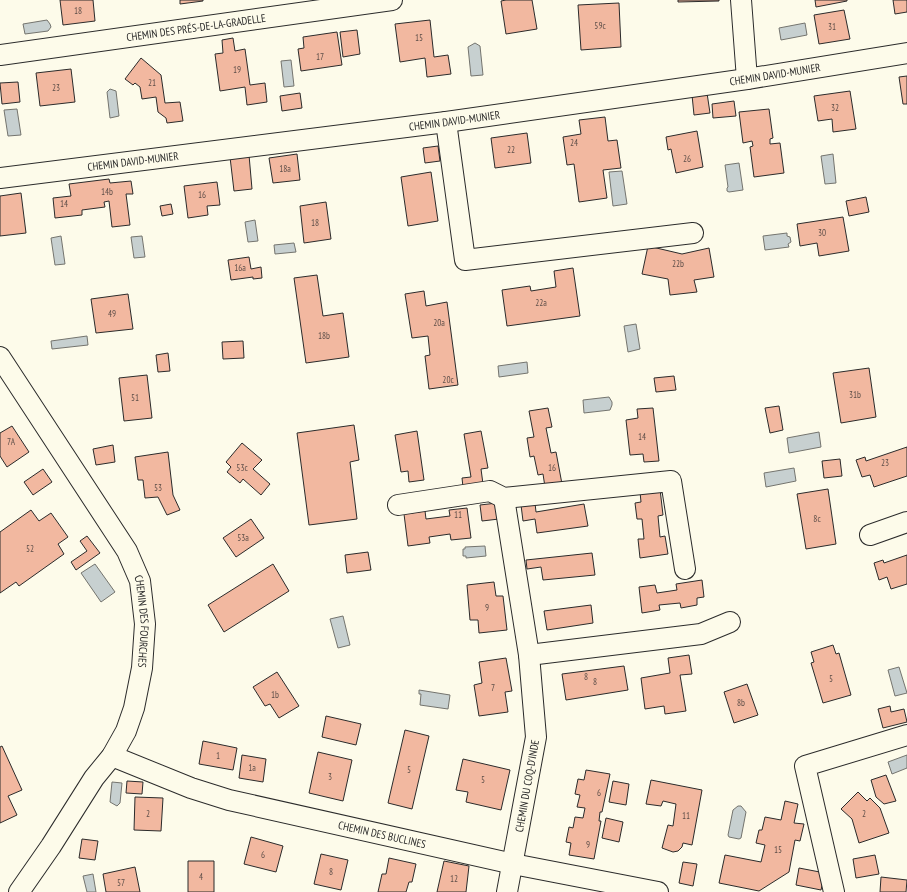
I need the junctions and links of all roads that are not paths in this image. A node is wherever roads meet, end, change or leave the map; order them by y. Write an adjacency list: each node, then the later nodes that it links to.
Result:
1 (392, 0): 4 (street, CHEMIN DES PRÉS-DE-LA-GRADELLE)
2 (741, 0): 5 (street)
3 (907, 53): 5 (street, CHEMIN DAVID-MUNIER)
4 (0, 55)
5 (747, 79): 6 (street, CHEMIN DAVID-MUNIER)
6 (446, 122): 7 (street, CHEMIN DAVID-MUNIER); 8 (street)
7 (0, 178)
8 (693, 233)
9 (0, 357): 18 (street, CHEMIN DES FOURCHES)
10 (504, 498): 11 (street); 14 (street); 16 (street, CHEMIN DU COQ-D'INDE)
11 (398, 505)
12 (907, 522): 13 (street)
13 (870, 535)
14 (685, 569)
15 (730, 622): 16 (street)
16 (529, 655): 19 (street, CHEMIN DU COQ-D'INDE)
17 (907, 735): 23 (street)
18 (112, 756): 19 (street, CHEMIN DES BUCLINES); 20 (street, CHEMIN DES FOURCHES)
19 (513, 864): 21 (street, CHEMIN DU COQ-D'INDE); 22 (street, CHEMIN DES BUCLINES)
20 (19, 892)
21 (507, 892)
22 (658, 892)
23 (834, 892)

